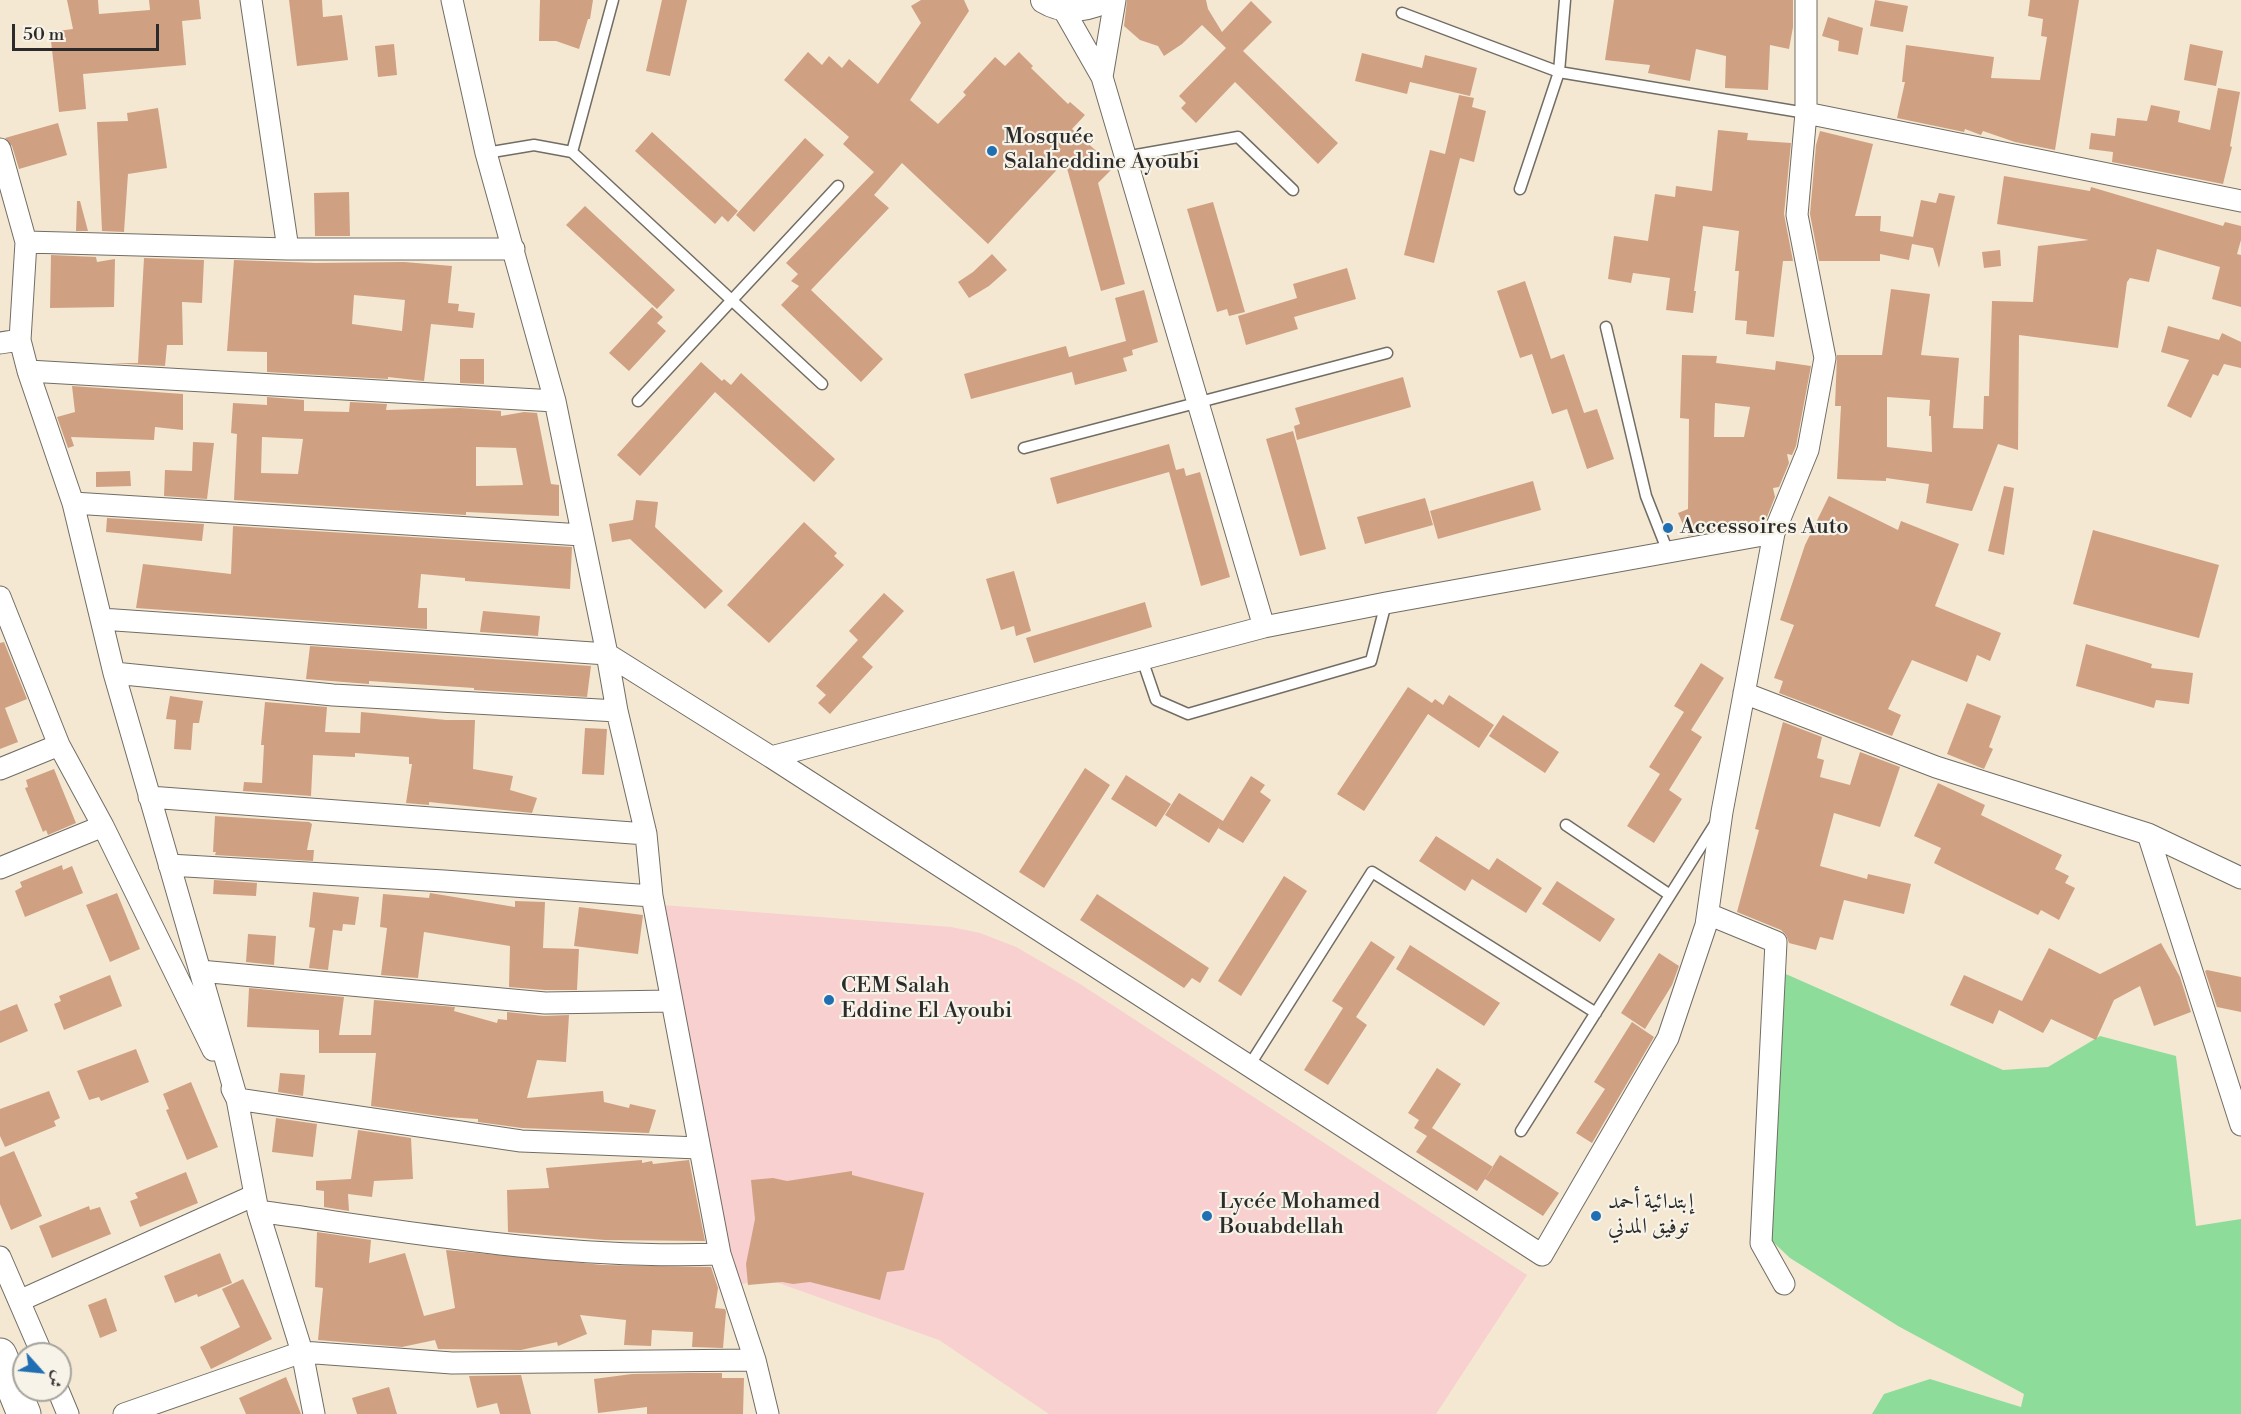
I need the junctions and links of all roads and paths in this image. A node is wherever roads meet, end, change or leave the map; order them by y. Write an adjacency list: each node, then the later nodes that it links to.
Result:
1 (251, 0): 22 (street)
2 (452, 0): 15 (street)
3 (613, 0): 14 (lane)
4 (1105, 0): 8 (street)
5 (1115, 0): 11 (street)
6 (1565, 0): 10 (lane)
7 (1806, 0): 12 (street)
8 (1053, 4): 11 (street)
9 (1402, 13): 10 (lane)
10 (1559, 72): 12 (lane); 18 (lane)
11 (1102, 77): 16 (street)
12 (1806, 113): 20 (street); 35 (street)
13 (0, 149): 21 (street)
14 (572, 152): 15 (lane); 24 (lane)
15 (486, 153): 23 (street)
16 (1125, 157): 19 (lane); 32 (street)
17 (838, 186): 24 (lane)
18 (1520, 189)
19 (1293, 190)
20 (2241, 201)
21 (26, 242): 22 (street); 26 (street)
22 (288, 249): 23 (street)
23 (514, 249): 30 (street)
24 (732, 300): 29 (lane); 31 (lane)
25 (1606, 327): 37 (lane)
26 (10, 342): 28 (street)
27 (1387, 353): 32 (lane)
28 (28, 371): 30 (street); 34 (street)
29 (822, 384)
30 (555, 401): 36 (street)
31 (638, 401)
32 (1198, 403): 33 (lane); 41 (street)
33 (1024, 448)
34 (73, 503): 36 (street); 40 (street)
35 (1774, 533): 37 (street); 45 (street)
36 (582, 535): 42 (street)
37 (1668, 552): 39 (street)
38 (0, 597): 47 (street)
39 (1386, 603): 41 (street); 43 (lane)
40 (101, 619): 42 (street); 44 (street)
41 (1264, 627): 43 (street)
42 (608, 654): 46 (street); 48 (street)
43 (1142, 659): 48 (street)
44 (114, 673): 46 (street); 50 (street)
45 (1744, 693): 51 (street); 55 (street)
46 (617, 711): 54 (street)
47 (59, 745): 49 (street); 53 (street)
48 (771, 757): 65 (street)
49 (0, 769)
50 (150, 796): 54 (street); 56 (street)
51 (1722, 812): 59 (lane); 61 (street)
52 (1566, 825): 59 (lane)
53 (103, 826): 57 (street); 66 (street)
54 (646, 834): 60 (street)
55 (2148, 834): 58 (street); 67 (street)
56 (169, 865): 60 (street); 62 (street)
57 (0, 868)
58 (2241, 878)
59 (1670, 895): 64 (lane)
60 (652, 896): 63 (street)
61 (1708, 914): 65 (street); 73 (street)
62 (201, 971): 63 (street); 66 (street)
63 (671, 1001): 69 (street)
64 (1596, 1013): 65 (lane); 68 (lane)
65 (1249, 1066)
66 (237, 1099): 69 (street); 70 (street)
67 (2241, 1125)
68 (1521, 1131)
69 (699, 1148): 71 (street)
70 (257, 1203): 71 (street); 74 (street); 76 (street)
71 (720, 1254): 78 (street)
72 (0, 1257): 74 (street)
73 (1784, 1284)
74 (19, 1301): 75 (street)
75 (37, 1342)
76 (302, 1352): 78 (street); 80 (street); 81 (street)
77 (0, 1355): 79 (main road)
78 (755, 1360): 82 (street)
79 (24, 1414)
80 (124, 1414)
81 (314, 1414)
82 (768, 1414)

